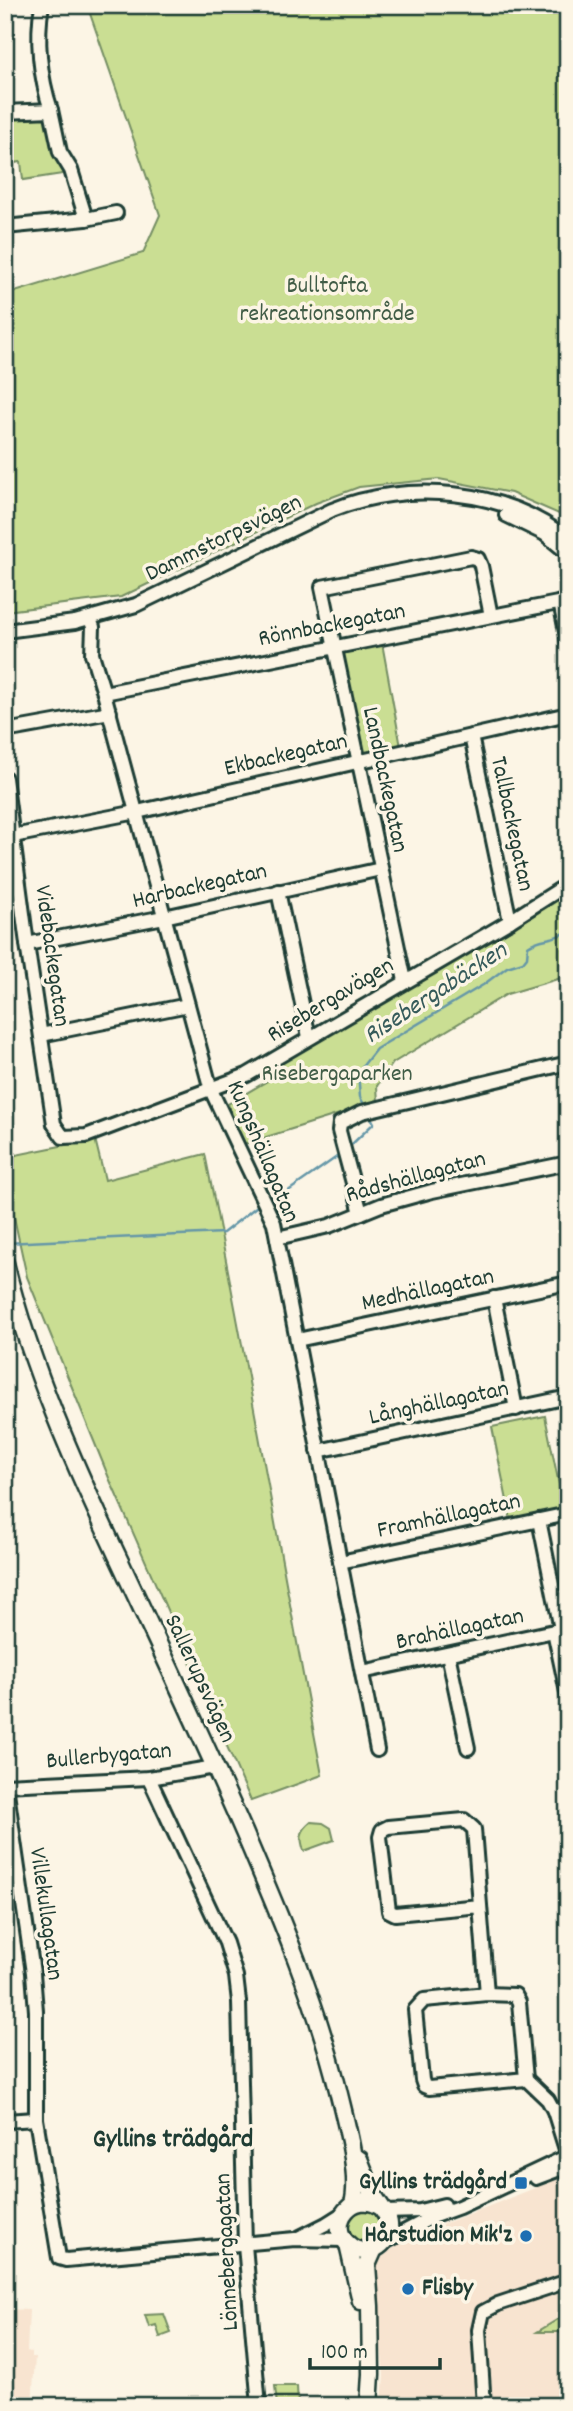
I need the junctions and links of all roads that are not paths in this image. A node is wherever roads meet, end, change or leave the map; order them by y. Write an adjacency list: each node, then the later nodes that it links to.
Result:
1 (42, 5): 2 (street)
2 (51, 110): 3 (street); 5 (street)
3 (5, 112)
4 (116, 213): 5 (street)
5 (86, 219): 6 (street)
6 (5, 227)
7 (460, 497): 8 (street, Dammstorpsvägen); 9 (street, Dammstorpsvägen); 12 (street, Dammstorpsvägen)
8 (568, 540)
9 (568, 553)
10 (564, 601): 11 (street, Rönnbackegatan); 14 (street)
11 (491, 616): 15 (street, Rönnbackegatan); 15 (street, Landbackegatan)
12 (90, 619): 13 (street, Dammstorpsvägen); 16 (street, Kungshällagatan)
13 (5, 631)
14 (568, 642)
15 (335, 647): 16 (street, Rönnbackegatan); 21 (street, Landbackegatan)
16 (104, 693): 17 (street, Kungshällagatan)
17 (110, 712): 19 (street); 23 (street, Kungshällagatan)
18 (568, 714): 20 (street, Ekbackegatan)
19 (5, 731)
20 (471, 736): 21 (street, Ekbackegatan); 29 (street, Tallbackegatan)
21 (358, 762): 23 (street, Ekbackegatan); 25 (street, Landbackegatan)
22 (5, 778): 24 (street, Videbackegatan)
23 (137, 812): 24 (street, Ekbackegatan); 28 (street, Kungshällagatan)
24 (13, 836): 30 (street, Videbackegatan)
25 (381, 869): 27 (street, Harbackegatan); 31 (street, Landbackegatan)
26 (568, 884): 29 (street, Risebergavägen)
27 (278, 891): 28 (street, Harbackegatan); 34 (street)
28 (164, 917): 30 (street, Harbackegatan); 32 (street, Kungshällagatan)
29 (510, 920): 31 (street, Risebergavägen)
30 (27, 944): 33 (street, Videbackegatan)
31 (405, 981): 34 (street, Risebergavägen)
32 (188, 1005): 33 (street); 36 (street, Kungshällagatan)
33 (41, 1035): 37 (street, Videbackegatan)
34 (309, 1037): 36 (street, Risebergavägen)
35 (568, 1063): 39 (street)
36 (211, 1090): 37 (street, Risebergavägen); 40 (street, Kungshällagatan)
37 (63, 1137)
38 (568, 1163): 39 (street, Rådshällagatan)
39 (361, 1213): 40 (street, Rådshällagatan)
40 (277, 1238): 44 (street, Kungshällagatan)
41 (5, 1263): 57 (main road, Sallerupsvägen)
42 (568, 1283): 43 (street, Medhällagatan)
43 (494, 1298): 44 (street, Medhällagatan); 46 (street)
44 (297, 1340): 47 (street, Kungshällagatan)
45 (568, 1397): 46 (street, Långhällagatan)
46 (516, 1409): 47 (street, Långhällagatan)
47 (318, 1451): 50 (street, Kungshällagatan)
48 (568, 1514): 49 (street, Framhällagatan)
49 (539, 1520): 50 (street, Framhällagatan); 51 (street)
50 (340, 1562): 53 (street, Kungshällagatan)
51 (561, 1629): 52 (street, Brahällagatan); 54 (street)
52 (448, 1654): 53 (street, Brahällagatan); 55 (street)
53 (362, 1672): 56 (street, Kungshällagatan)
54 (568, 1697)
55 (468, 1748)
56 (377, 1750)
57 (215, 1767): 58 (street, Bullerbygatan); 65 (main road, Sallerupsvägen)
58 (149, 1778): 59 (street, Bullerbygatan); 76 (street, Lönnebergagatan)
59 (6, 1785): 66 (street, Villekullagatan)
60 (480, 1906): 60 (street); 61 (street)
61 (487, 1994): 62 (street); 62 (street)
62 (526, 2079): 64 (street)
63 (568, 2107): 64 (street)
64 (554, 2111): 68 (street)
65 (344, 2117): 72 (main road, Sallerupsvägen); 73 (main road, Sallerupsvägen)
66 (36, 2119): 67 (street); 76 (street, Villekullagatan)
67 (5, 2121)
68 (568, 2156): 70 (street)
69 (568, 2166): 70 (street)
70 (499, 2188): 71 (street)
71 (479, 2196): 73 (street); 77 (street)
72 (349, 2207): 73 (main road); 74 (street); 75 (main road, Sallerupsvägen)
73 (383, 2210): 77 (main road, Sallerupsvägen)
74 (295, 2239): 75 (street); 76 (street)
75 (346, 2243): 77 (main road); 79 (main road, Sallerupsvägen)
76 (246, 2245): 80 (street, Lönnebergagatan)
77 (378, 2246): 79 (main road, Sallerupsvägen)
78 (568, 2281): 82 (street)
79 (369, 2336): 81 (main road, Sallerupsvägen)
80 (259, 2406)
81 (369, 2406)
82 (484, 2406)

